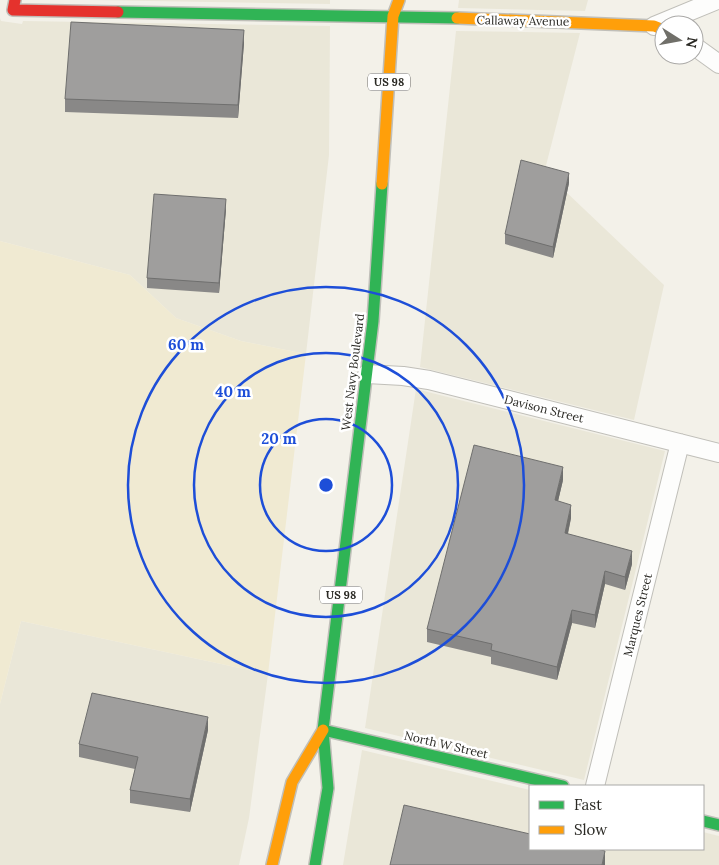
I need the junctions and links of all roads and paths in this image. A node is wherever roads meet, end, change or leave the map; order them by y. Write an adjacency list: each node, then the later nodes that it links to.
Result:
1 (388, 0): 6 (main road, West Navy Boulevard / US 98)
2 (399, 0): 6 (main road, West Navy Boulevard / US 98)
3 (717, 0): 5 (street, Callaway Avenue)
4 (14, 5): 6 (main road, Callaway Avenue)
5 (686, 15)
6 (393, 16): 7 (main road, Callaway Avenue); 10 (main road, West Navy Boulevard / US 98)
7 (654, 28)
8 (704, 53): 9 (street)
9 (719, 64)
10 (367, 374): 11 (street, Davison Street); 13 (main road, West Navy Boulevard / US 98)
11 (680, 443): 12 (street, Davison Street); 15 (street, Marques Street)
12 (719, 453)
13 (323, 730): 14 (main road, North W Street); 18 (main road, West Navy Boulevard / US 98); 19 (main road, West Navy Boulevard / US 98)
14 (559, 785)
15 (595, 785)
16 (704, 821): 17 (main road)
17 (719, 825)
18 (272, 865)
19 (315, 865)

